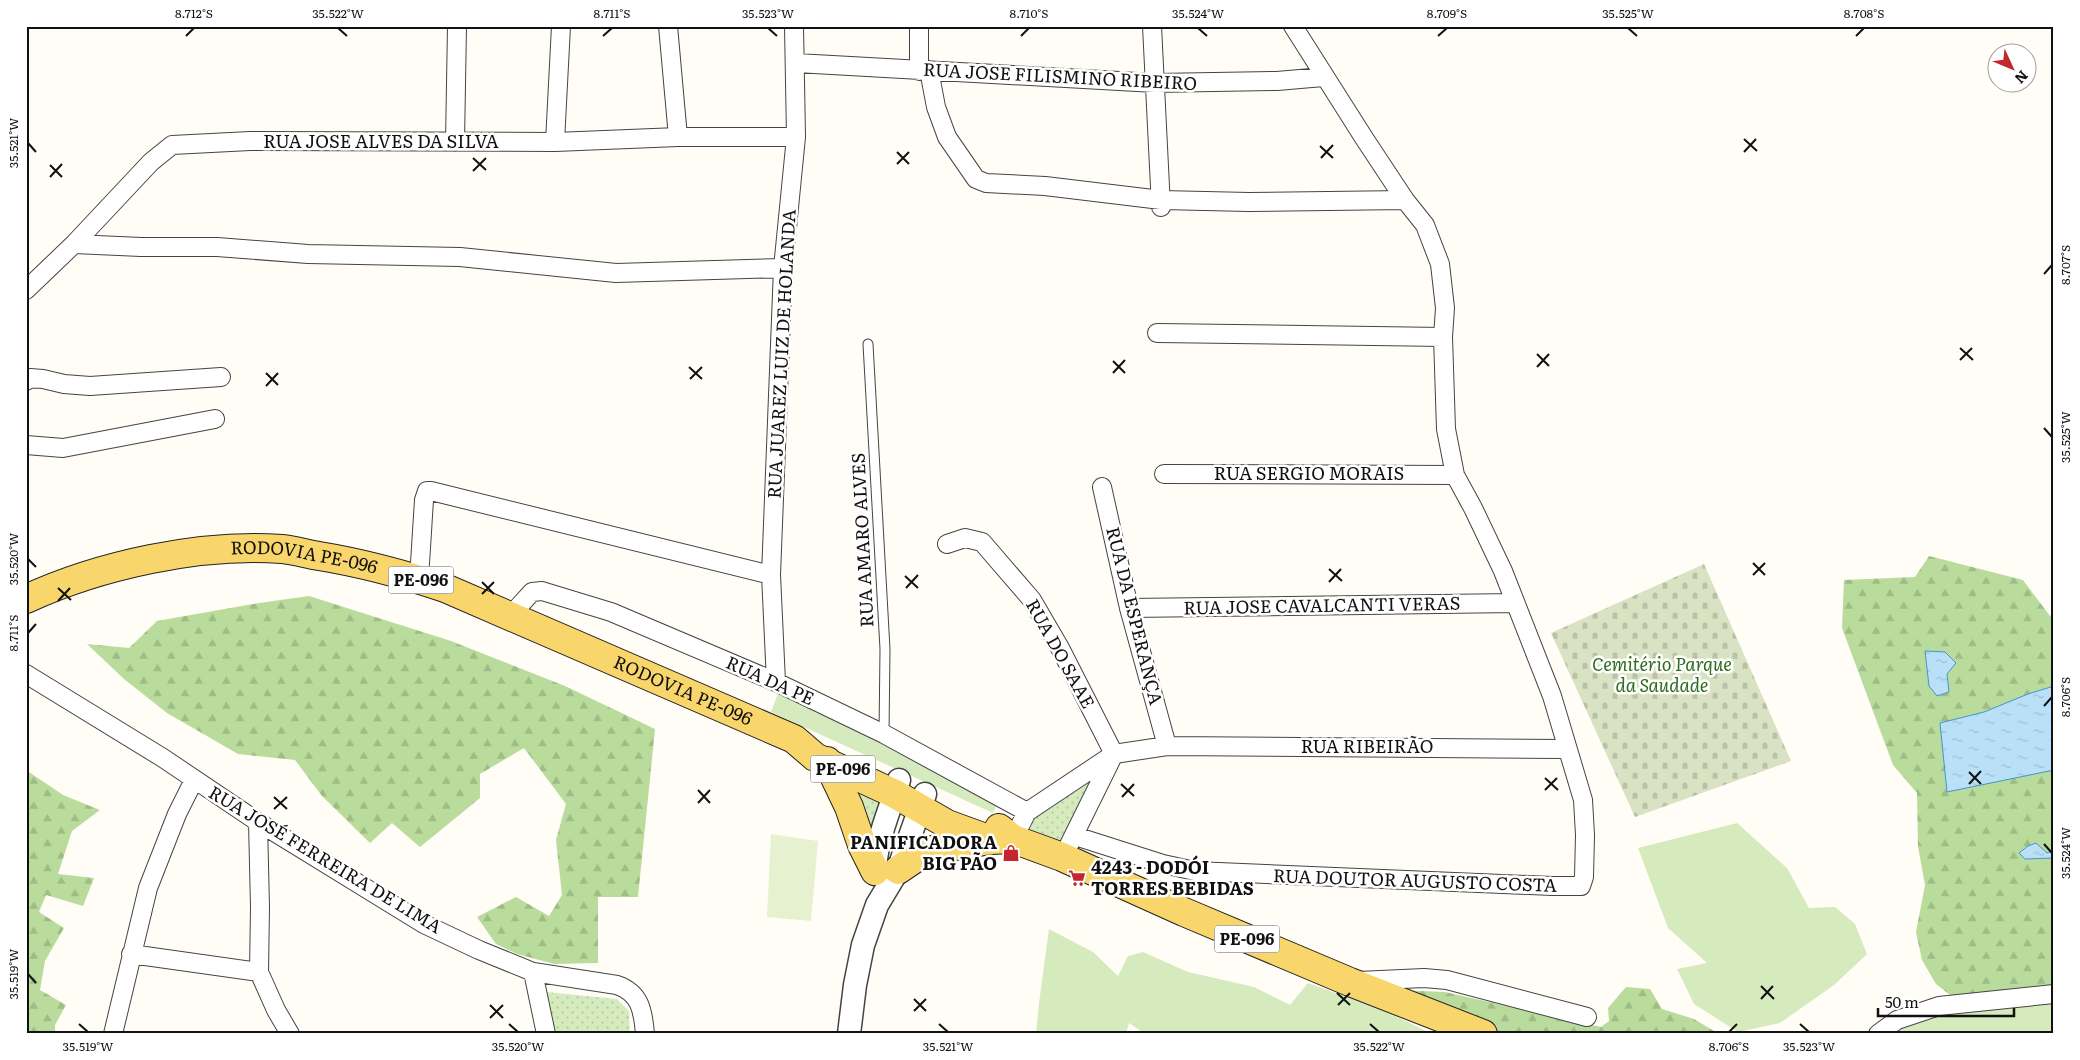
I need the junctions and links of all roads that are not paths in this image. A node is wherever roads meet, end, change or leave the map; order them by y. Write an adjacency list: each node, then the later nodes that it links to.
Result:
1 (457, 26): 14 (street)
2 (560, 26): 15 (street)
3 (668, 26): 13 (street)
4 (794, 26): 8 (street, RUA JUAREZ LUIZ DE HOLANDA)
5 (919, 26): 9 (street)
6 (1152, 26): 11 (street)
7 (1293, 26): 10 (street)
8 (796, 63): 9 (street, RUA JOSE FILISMINO RIBEIRO); 12 (street, RUA JUAREZ LUIZ DE HOLANDA)
9 (924, 70): 11 (street, RUA JOSE FILISMINO RIBEIRO); 17 (street)
10 (1323, 77): 11 (street, RUA JOSE FILISMINO RIBEIRO); 16 (street)
11 (1155, 83): 17 (street)
12 (796, 137): 13 (street, RUA JOSE ALVES DA SILVA); 19 (street, RUA JUAREZ LUIZ DE HOLANDA)
13 (678, 138): 15 (street, RUA JOSE ALVES DA SILVA)
14 (454, 142): 15 (street, RUA JOSE ALVES DA SILVA); 18 (street, RUA JOSE ALVES DA SILVA)
15 (555, 142)
16 (1406, 200): 17 (street); 22 (street)
17 (1161, 204)
18 (74, 244): 19 (street); 20 (street, RUA JOSE ALVES DA SILVA)
19 (783, 268): 32 (street, RUA JUAREZ LUIZ DE HOLANDA)
20 (26, 290)
21 (1157, 333): 22 (street)
22 (1443, 337): 29 (street)
23 (868, 344): 40 (lane, RUA AMARO ALVES)
24 (221, 377): 25 (street)
25 (26, 381)
26 (215, 418): 27 (street)
27 (26, 445)
28 (1164, 474): 29 (street, RUA SERGIO MORAIS)
29 (1455, 475): 35 (street)
30 (1102, 487): 36 (street, RUA DA ESPERANÇA)
31 (947, 544): 44 (street, RUA DO SAAE)
32 (771, 575): 33 (street); 39 (street, RUA JUAREZ LUIZ DE HOLANDA)
33 (419, 579): 34 (main road, RODOVIA PE-096 / PE-096); 37 (main road, RODOVIA PE-096 / PE-096)
34 (26, 599)
35 (1514, 603): 36 (street, RUA JOSE CAVALCANTI VERAS); 43 (street)
36 (1129, 608): 42 (street, RUA DA ESPERANÇA)
37 (510, 616): 39 (street, RUA DA PE); 41 (main road, RODOVIA PE-096 / PE-096)
38 (26, 674): 46 (street, RUA JOSÉ FERREIRA DE LIMA)
39 (776, 682): 40 (street, RUA DA PE)
40 (884, 734): 49 (street, RUA DA PE)
41 (794, 739): 45 (main road, PE-096); 47 (main road, PE-096)
42 (1167, 746): 43 (street, RUA RIBEIRÃO); 44 (street, RUA RIBEIRÃO)
43 (1567, 748): 52 (street, RUA DOUTOR AUGUSTO COSTA)
44 (1114, 754): 49 (street); 52 (street)
45 (827, 761): 47 (main road, PE-096); 53 (main road)
46 (194, 780): 50 (street, RUA JOSÉ FERREIRA DE LIMA); 54 (street)
47 (897, 787): 48 (main road, PE-096); 53 (street)
48 (922, 801): 51 (main road, PE-096); 53 (street)
49 (1027, 812): 51 (street)
50 (258, 822): 55 (street); 56 (street, RUA JOSÉ FERREIRA DE LIMA)
51 (1002, 840): 52 (main road, PE-096); 53 (main road)
52 (1068, 846): 57 (main road, PE-096)
53 (886, 870): 64 (street)
54 (131, 954): 55 (street); 60 (street)
55 (259, 972): 61 (street)
56 (533, 972): 62 (street); 63 (street, RUA JOSÉ FERREIRA DE LIMA)
57 (1350, 982): 59 (street); 65 (main road, PE-096)
58 (2054, 994): 66 (street)
59 (1587, 1017)
60 (113, 1034)
61 (290, 1034)
62 (546, 1034)
63 (645, 1034)
64 (849, 1034)
65 (1483, 1034)
66 (1878, 1034)

